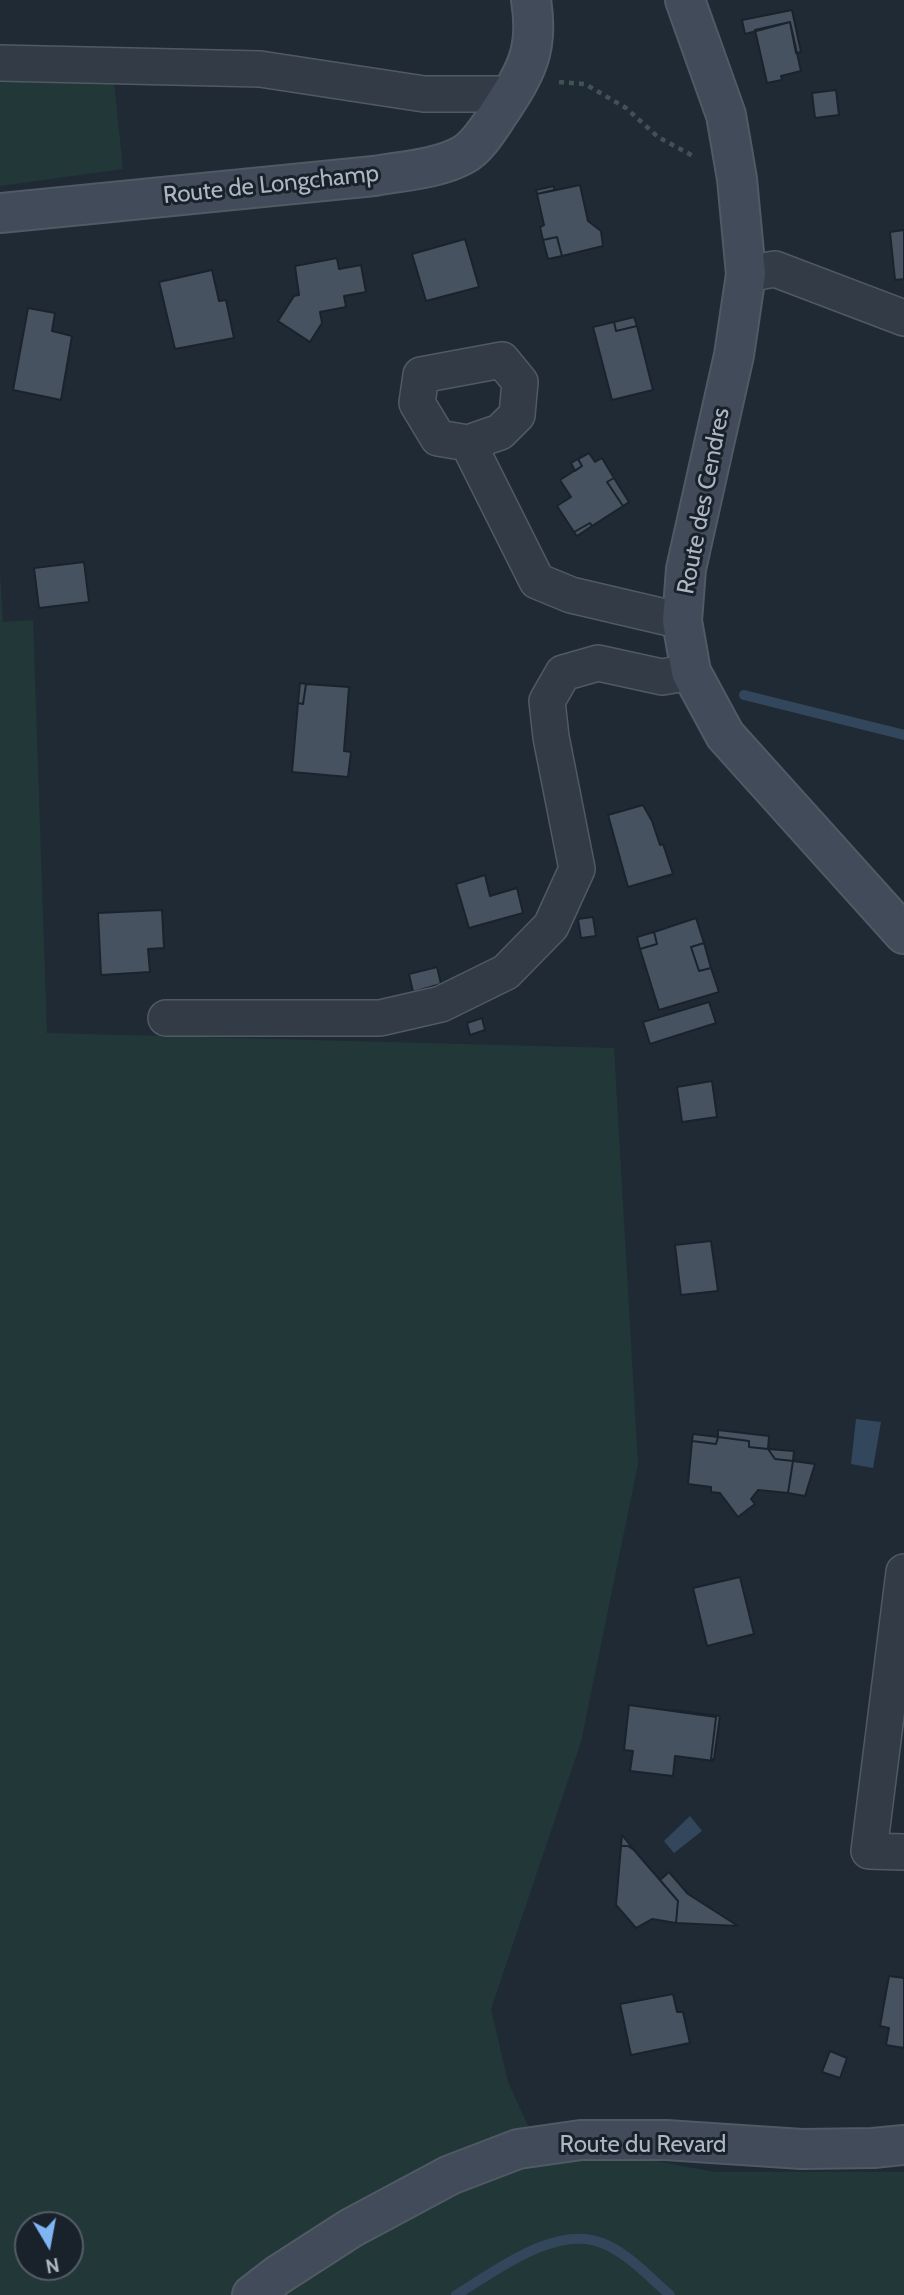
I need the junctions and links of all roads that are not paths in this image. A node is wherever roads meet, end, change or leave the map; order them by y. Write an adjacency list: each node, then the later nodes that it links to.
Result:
1 (531, 0): 4 (street)
2 (685, 0): 6 (street, Route des Cendres)
3 (0, 63): 4 (street)
4 (515, 89): 5 (street, Route de Longchamp)
5 (0, 213)
6 (746, 274): 7 (street); 9 (street, Route des Cendres)
7 (904, 318)
8 (468, 443): 9 (street)
9 (682, 621): 10 (street, Route des Cendres)
10 (691, 672): 11 (street, Route des Cendres); 12 (street)
11 (904, 934)
12 (166, 1018)
13 (904, 1572): 14 (street)
14 (904, 1852)
15 (904, 2145): 16 (street, Route du Revard)
16 (252, 2295)

